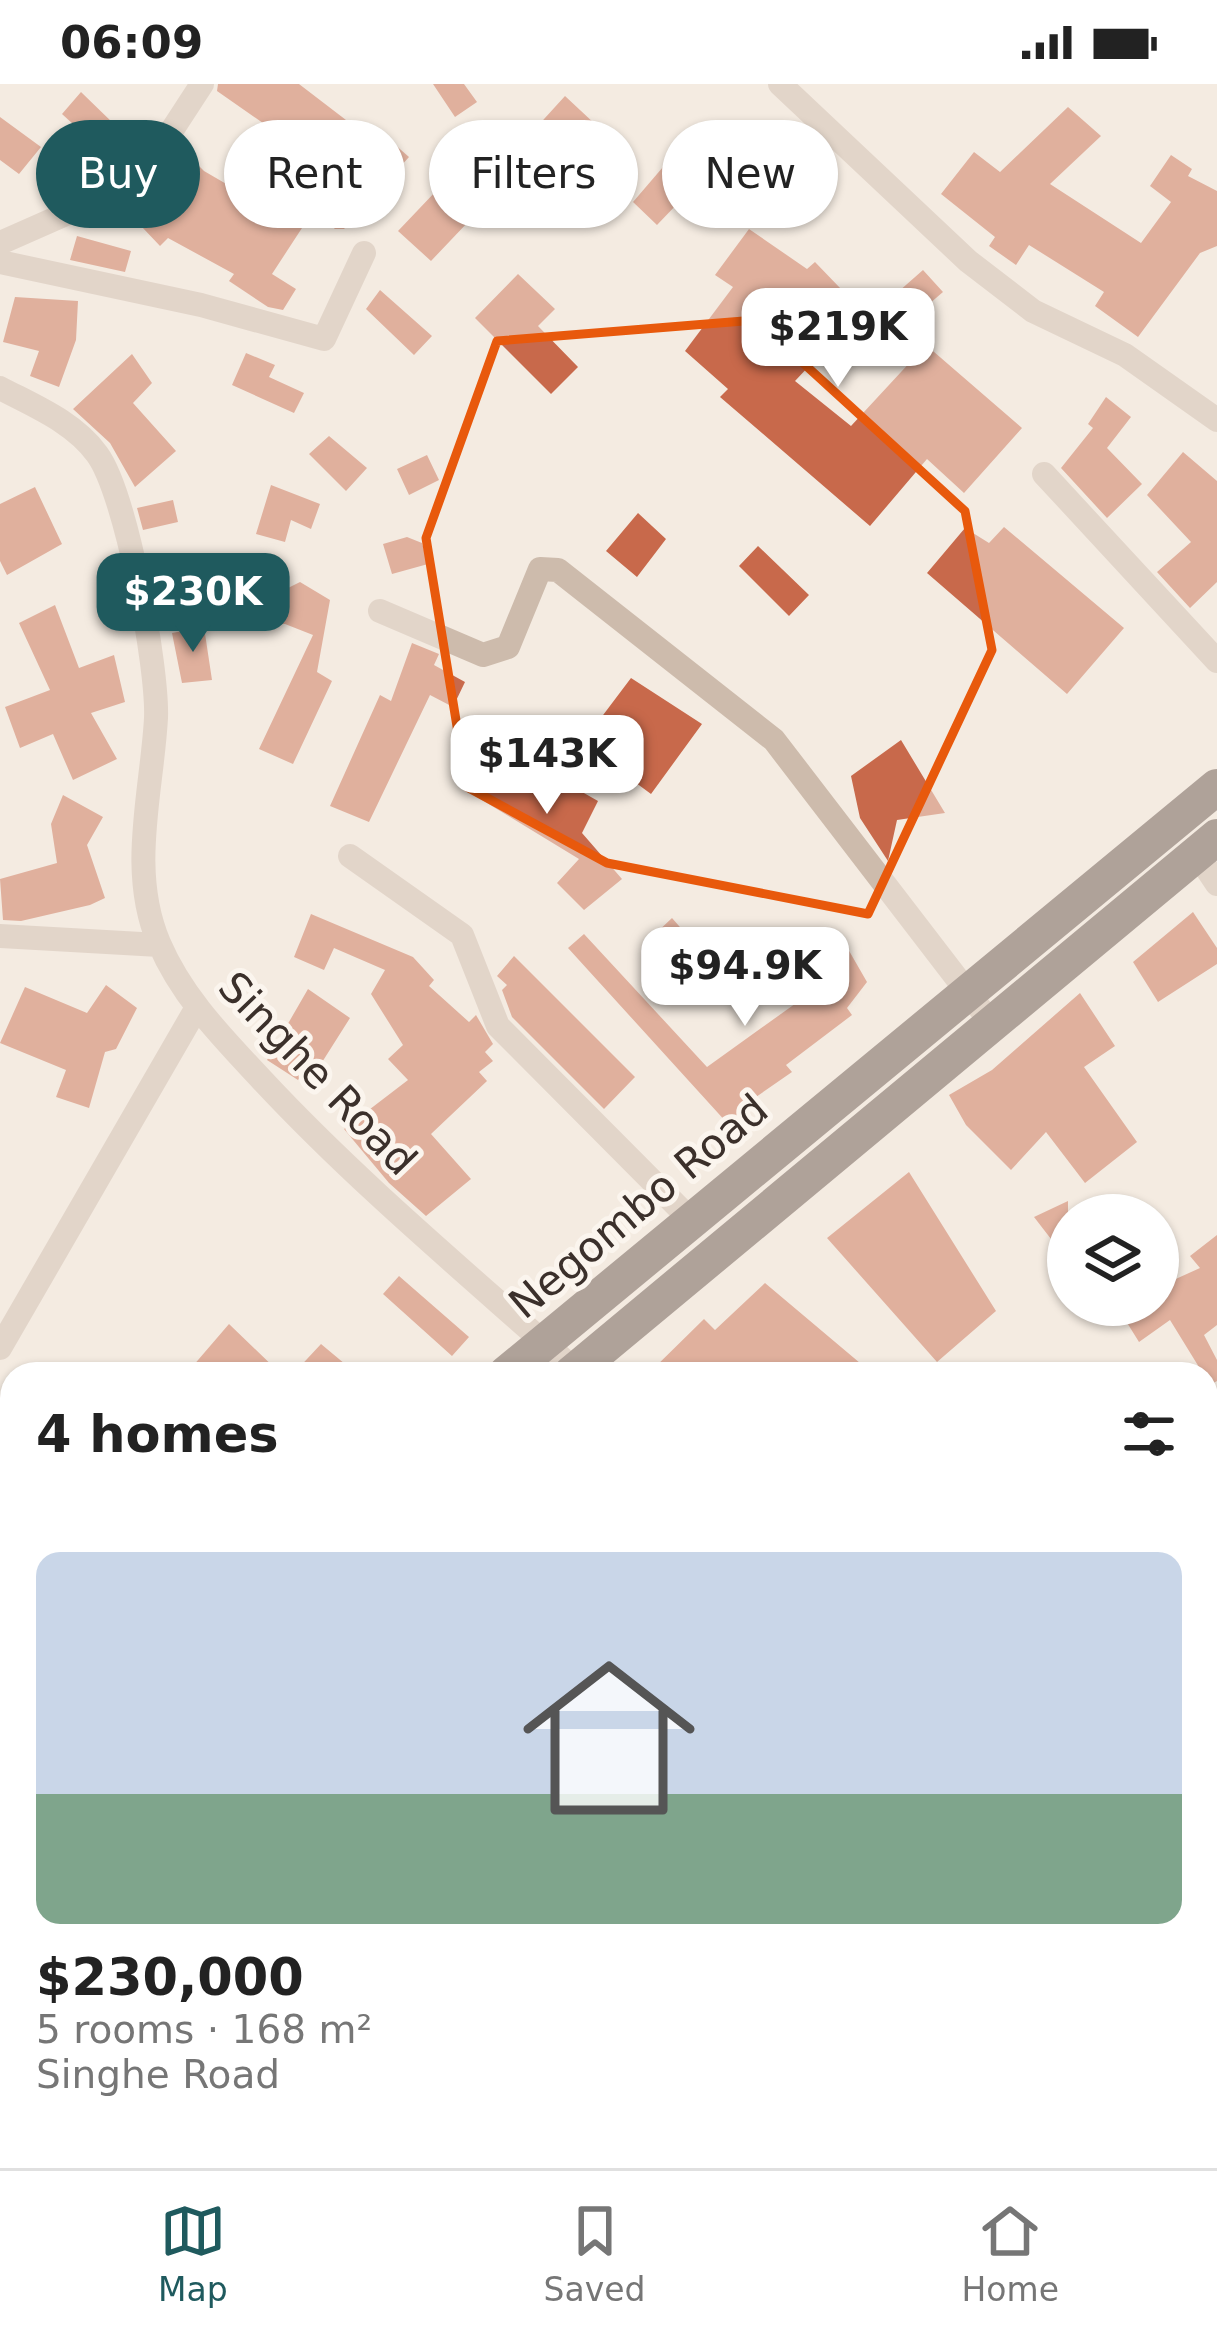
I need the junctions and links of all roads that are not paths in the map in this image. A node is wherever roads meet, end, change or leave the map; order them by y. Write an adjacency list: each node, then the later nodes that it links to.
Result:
1 (202, 84): 3 (street)
2 (780, 84): 7 (street)
3 (0, 243)
4 (364, 254): 5 (street)
5 (0, 262)
6 (0, 388): 15 (street, Singhe Road)
7 (1217, 420)
8 (1044, 474): 10 (street)
9 (380, 611): 16 (street)
10 (1217, 661)
11 (1217, 787): 16 (highway, Negombo Road)
12 (350, 856): 19 (street)
13 (1210, 858): 18 (highway, Negombo Road)
14 (0, 935): 15 (street)
15 (159, 945): 17 (street, Singhe Road)
16 (967, 992): 18 (street); 19 (highway, Negombo Road)
17 (196, 1009): 20 (street, Singhe Road); 21 (street)
18 (992, 1024): 24 (highway, Negombo Road)
19 (692, 1222): 20 (highway, Negombo Road)
20 (544, 1342): 22 (highway, Negombo Road); 23 (street, Singhe Road)
21 (0, 1348)
22 (520, 1362)
23 (563, 1362)
24 (585, 1362)

